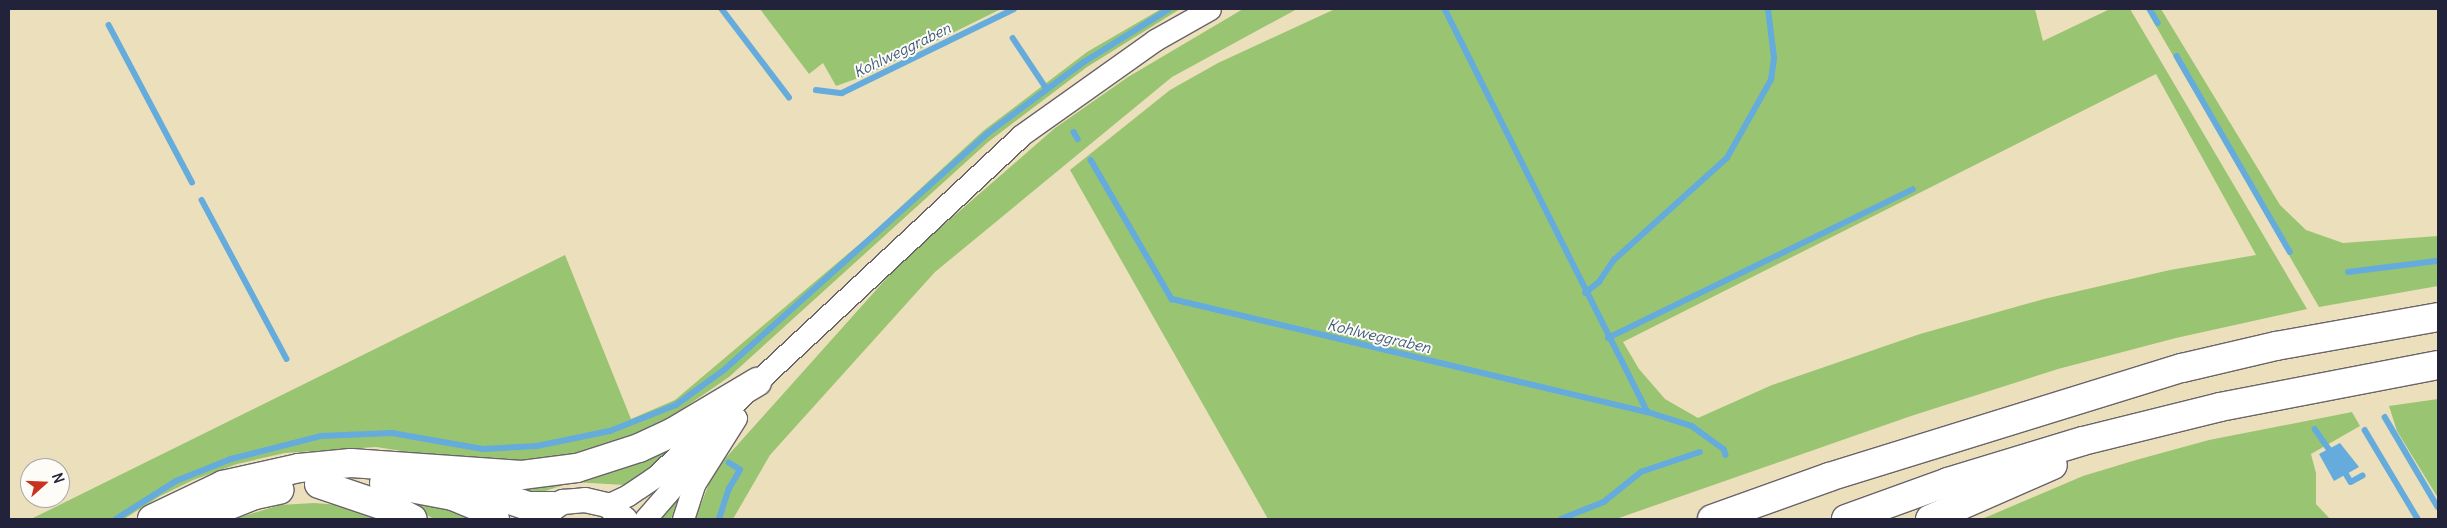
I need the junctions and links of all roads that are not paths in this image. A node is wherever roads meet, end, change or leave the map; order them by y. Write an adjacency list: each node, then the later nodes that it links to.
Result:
1 (1210, 9): 2 (main road)
2 (844, 302): 5 (main road); 6 (main road)
3 (2438, 317): 18 (highway)
4 (2438, 365): 7 (highway)
5 (757, 382): 8 (highway); 10 (main road)
6 (736, 418): 16 (main road); 17 (main road)
7 (2139, 427): 19 (highway); 20 (highway)
8 (420, 470): 11 (highway); 12 (highway)
9 (319, 484): 13 (highway); 14 (highway); 15 (highway)
10 (616, 512): 11 (main road)
11 (545, 513)
12 (152, 519)
13 (195, 519)
14 (413, 519)
15 (495, 519)
16 (645, 519)
17 (683, 519)
18 (1712, 519)
19 (1846, 519)
20 (1930, 519)

